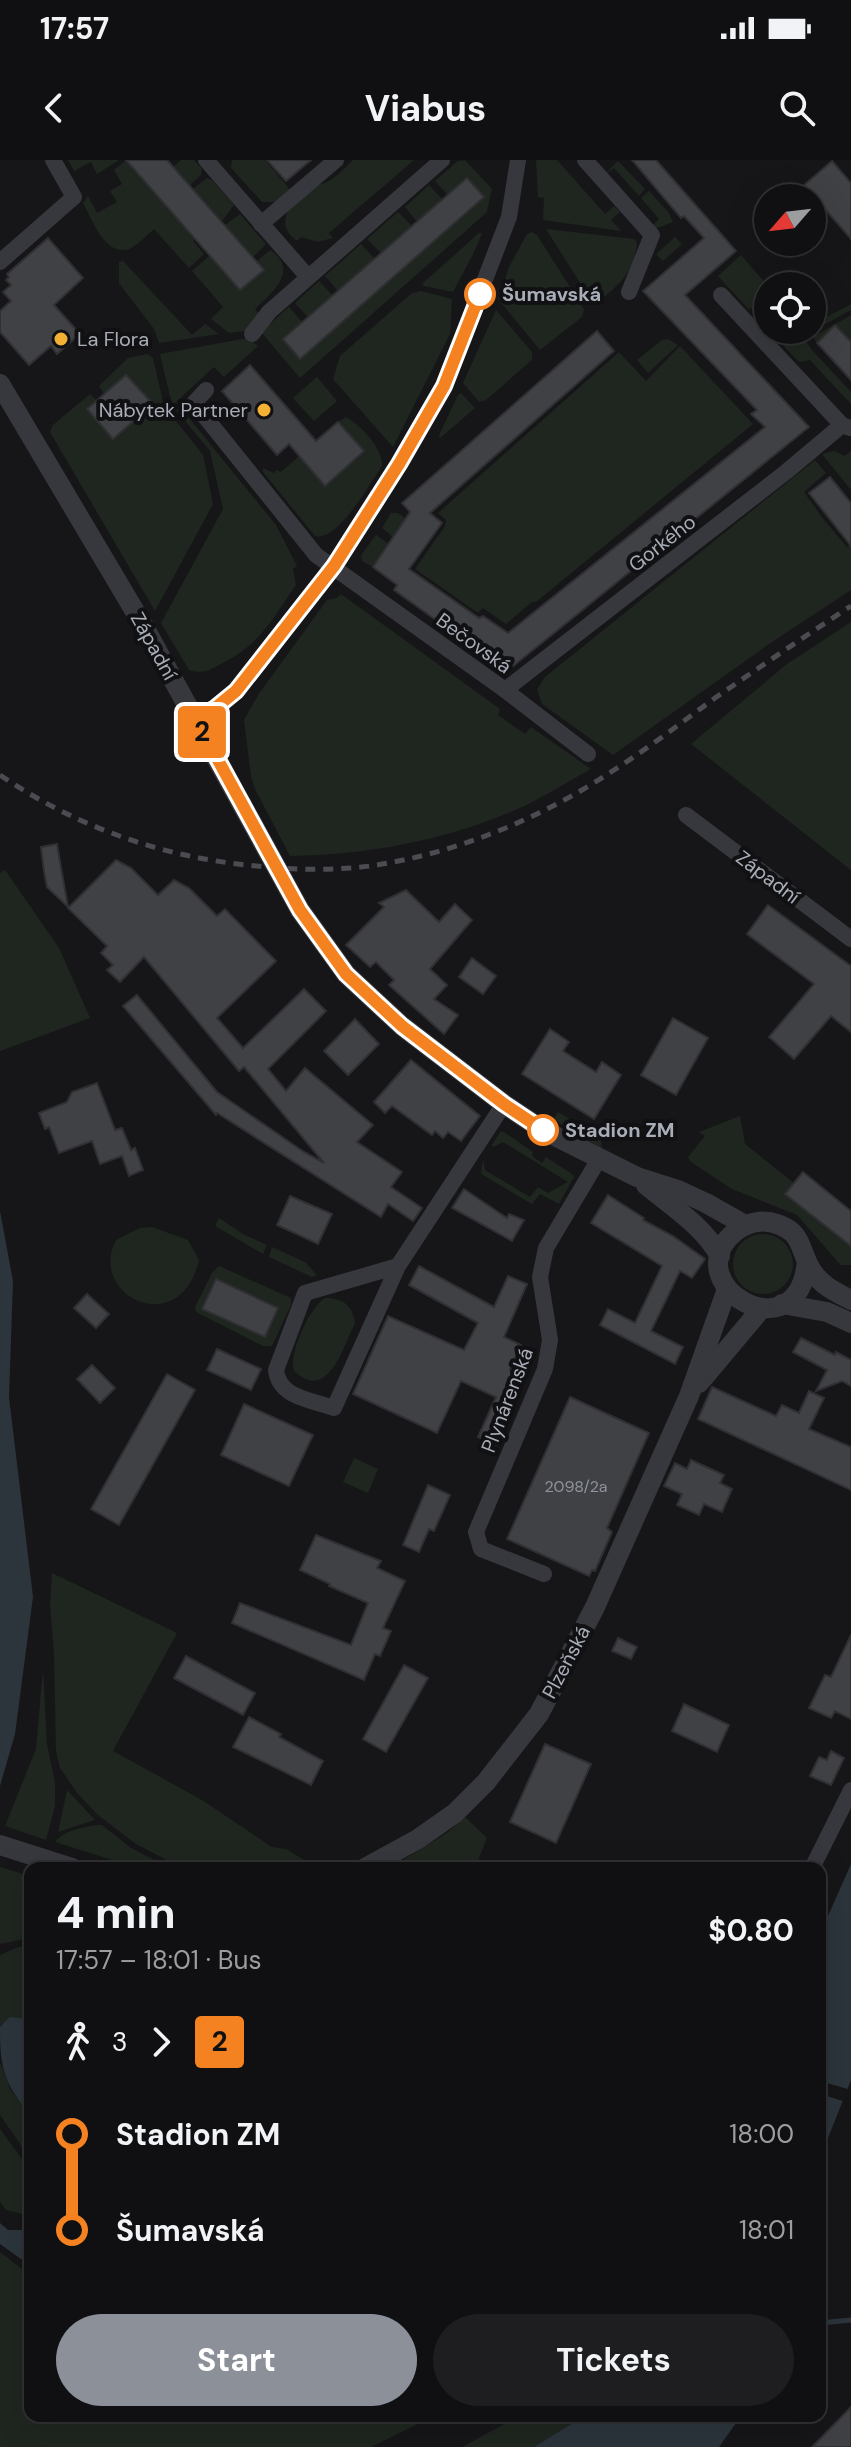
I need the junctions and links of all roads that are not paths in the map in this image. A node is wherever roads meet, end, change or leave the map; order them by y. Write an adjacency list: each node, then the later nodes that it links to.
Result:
1 (53, 160): 8 (street)
2 (206, 160): 7 (street)
3 (336, 160): 7 (street)
4 (442, 160): 9 (street)
5 (518, 160): 16 (street)
6 (585, 160): 10 (street)
7 (261, 224): 9 (street)
8 (0, 262)
9 (308, 277): 12 (street)
10 (629, 292)
11 (721, 295): 15 (street)
12 (252, 334)
13 (0, 384): 18 (street, Západní)
14 (206, 390): 16 (street)
15 (847, 427): 17 (street, Gorkého)
16 (334, 566): 17 (street, Bečovská); 18 (street)
17 (505, 690): 19 (street, Bečovská)
18 (195, 718): 22 (street, Západní)
19 (588, 754)
20 (686, 815): 21 (street, Západní)
21 (851, 939)
22 (504, 1104): 23 (street, Západní); 28 (street)
23 (599, 1159): 24 (street, Západní); 34 (street, Plynárenská)
24 (637, 1177): 25 (street, Západní); 26 (street, Západní)
25 (745, 1225): 26 (street); 27 (street, Západní)
26 (720, 1256): 29 (street, Západní)
27 (807, 1261): 30 (street, Západní); 31 (street)
28 (398, 1266): 28 (street)
29 (727, 1289): 31 (street); 33 (street, Plzeňská)
30 (851, 1300)
31 (772, 1306): 32 (street); 33 (street, Plzeňská)
32 (851, 1323)
33 (689, 1396): 38 (street, Plzeňská)
34 (544, 1574)
35 (851, 1790): 39 (street)
36 (0, 1845): 37 (street)
37 (53, 1862)
38 (376, 1862)
39 (815, 1862)

